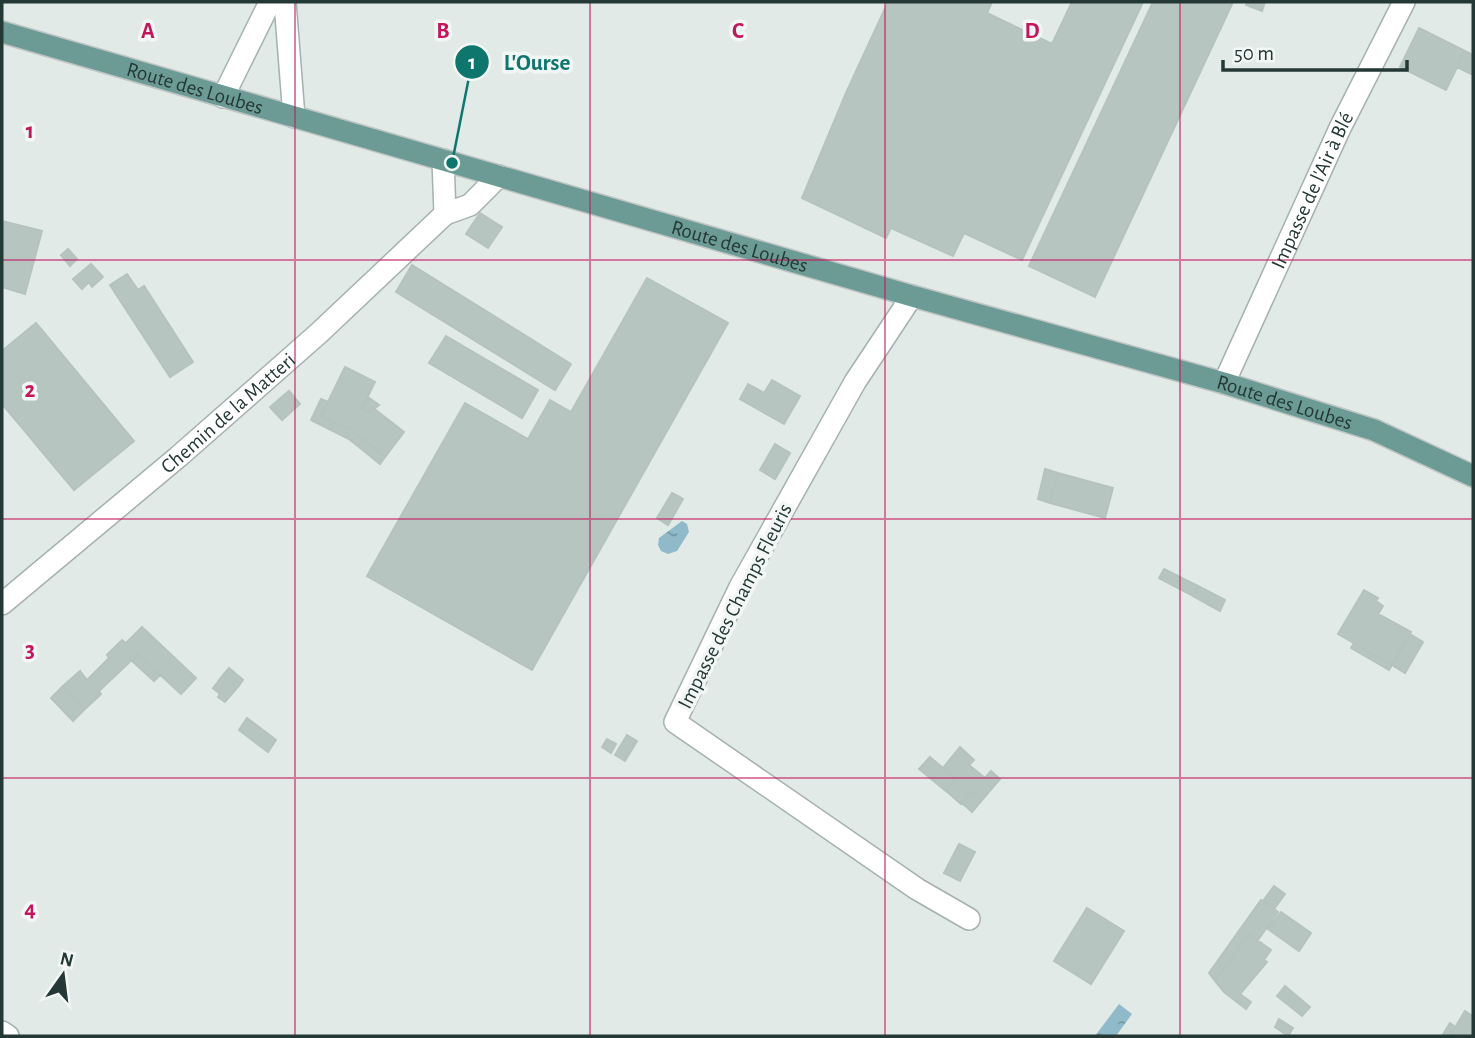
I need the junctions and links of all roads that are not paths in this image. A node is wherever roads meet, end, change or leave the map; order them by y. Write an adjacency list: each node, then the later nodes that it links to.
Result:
1 (270, 2): 5 (street)
2 (285, 2): 6 (street)
3 (1404, 2): 11 (street, Impasse de l'Air à Blé)
4 (2, 32): 5 (main road, Route des Loubes)
5 (223, 97): 6 (main road, Route des Loubes)
6 (294, 117): 7 (main road, Route des Loubes)
7 (443, 160): 8 (main road, Route des Loubes); 9 (street)
8 (499, 176): 9 (street, Chemin de la Matteri); 10 (main road, Route des Loubes)
9 (445, 214): 13 (street, Chemin de la Matteri)
10 (912, 296): 11 (main road, Route des Loubes); 14 (street, Impasse des Champs Fleuris)
11 (1224, 383): 12 (main road, Route des Loubes)
12 (1473, 476)
13 (2, 604)
14 (969, 919)
15 (2, 1032): 16 (street)
16 (8, 1036)

